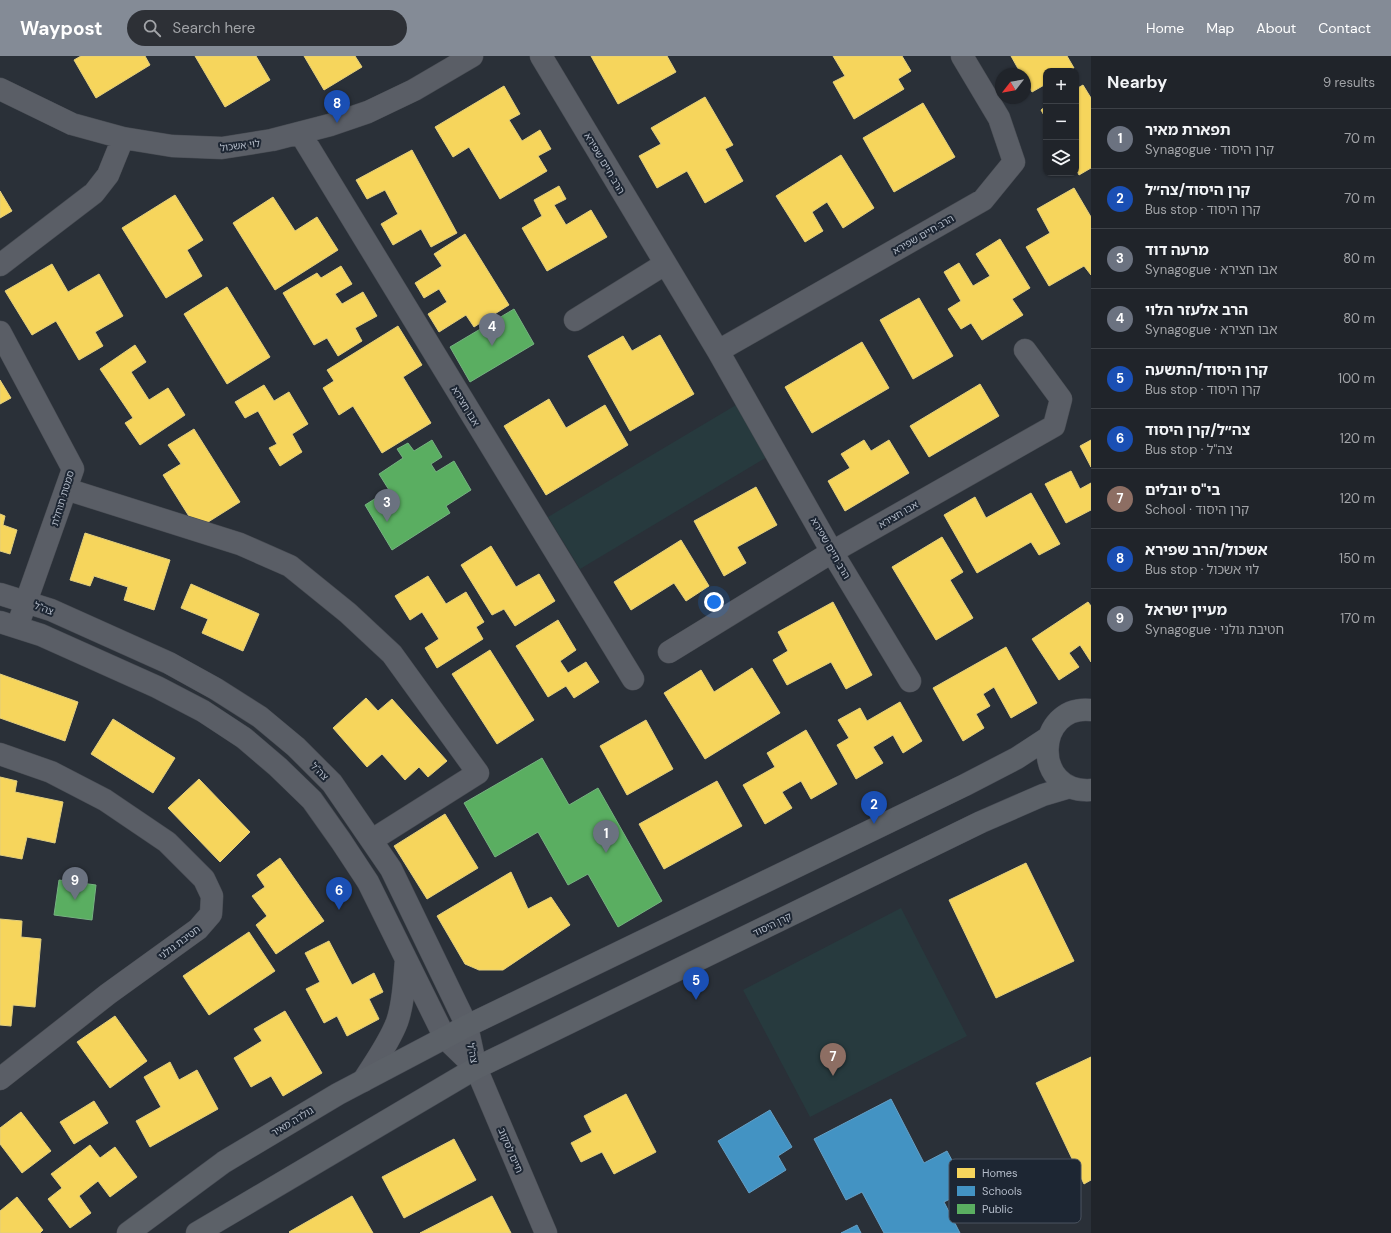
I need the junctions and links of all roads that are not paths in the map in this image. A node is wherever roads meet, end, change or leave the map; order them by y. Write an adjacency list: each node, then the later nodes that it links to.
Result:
1 (472, 56): 5 (street, לוי אשכול)
2 (541, 56): 7 (street, הרב חיים שפירא)
3 (962, 56): 12 (street, הרב חיים שפירא)
4 (2, 95): 6 (street, לוי אשכול)
5 (300, 133): 6 (street, לוי אשכול); 19 (street, אבו חצירא)
6 (123, 138): 8 (street)
7 (665, 264): 9 (street); 12 (street, הרב חיים שפירא)
8 (0, 265)
9 (575, 320)
10 (0, 332): 13 (street, סמטת תוחלת)
11 (1025, 350): 14 (street, אבו חצירא)
12 (718, 352): 14 (street, הרב חיים שפירא)
13 (66, 489): 16 (street, סמטת תוחלת); 25 (street)
14 (832, 552): 18 (street, אבו חצירא); 20 (street, הרב חיים שפירא)
15 (0, 594): 16 (street, צה"ל)
16 (26, 602): 17 (street, סמטת תוחלת); 25 (street, צה"ל)
17 (9, 625): 26 (street, צה"ל)
18 (669, 652)
19 (633, 679)
20 (910, 680)
21 (1091, 710): 22 (main road)
22 (1049, 737): 24 (main road); 27 (main road)
23 (0, 754): 30 (street, חטיבת גולני)
24 (1081, 788): 29 (main road, קרן היסוד)
25 (372, 840): 27 (street, צה"ל)
26 (406, 959): 28 (street, צה"ל); 31 (street)
27 (467, 1026): 28 (main road, גולדה מאיר); 29 (street, צה"ל)
28 (444, 1038): 29 (street, צה"ל); 31 (main road, גולדה מאיר)
29 (476, 1068): 33 (main road); 34 (street, חיים לסקוב)
30 (0, 1079)
31 (363, 1081): 32 (main road, גולדה מאיר)
32 (128, 1233)
33 (197, 1233)
34 (546, 1233)

